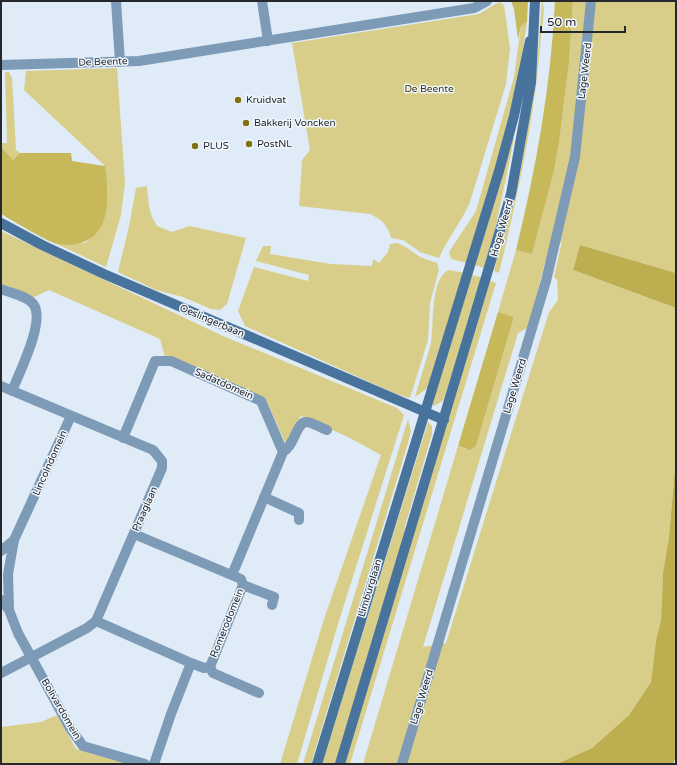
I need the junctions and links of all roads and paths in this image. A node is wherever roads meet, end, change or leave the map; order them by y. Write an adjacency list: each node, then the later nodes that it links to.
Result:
1 (116, 1): 8 (street)
2 (262, 1): 7 (street)
3 (487, 1): 7 (street, De Beente)
4 (535, 1): 6 (main road, Hoge Weerd)
5 (591, 1): 40 (street, Lage Weerd)
6 (533, 30): 14 (main road, Hoge Weerd); 16 (main road, Hoge Weerd)
7 (268, 41): 8 (street, De Beente)
8 (120, 62): 9 (street, De Beente)
9 (1, 65)
10 (1, 223): 14 (main road, Oeslingerbaan)
11 (1, 289): 13 (street)
12 (1, 386): 13 (street, Praaglaan)
13 (12, 390): 15 (street, Praaglaan)
14 (425, 413): 16 (main road, Oeslingerbaan); 38 (main road, Limburglaan)
15 (71, 416): 18 (street, Praaglaan); 23 (street, Lincolndomein)
16 (444, 420): 39 (main road)
17 (327, 430): 19 (street)
18 (124, 438): 19 (street, Sadatdomein); 22 (street, Praaglaan)
19 (283, 452): 20 (street)
20 (264, 497): 21 (street); 25 (street)
21 (299, 520)
22 (134, 534): 25 (street, Romerodomein); 30 (street, Praaglaan)
23 (14, 540): 24 (street); 29 (street)
24 (1, 551)
25 (232, 575): 26 (street, Romerodomein)
26 (243, 584): 28 (street); 33 (street, Romerodomein)
27 (1, 600): 29 (street, Bolivardomein)
28 (272, 605)
29 (8, 610): 31 (street, Bolivardomein)
30 (96, 621): 31 (street); 32 (street, Romerodomein)
31 (31, 657): 34 (street); 36 (street, Bolivardomein)
32 (191, 662): 33 (street, Romerodomein); 37 (street)
33 (210, 667): 35 (street)
34 (1, 673)
35 (259, 693)
36 (144, 764)
37 (154, 764)
38 (317, 764)
39 (340, 764)
40 (402, 764)

